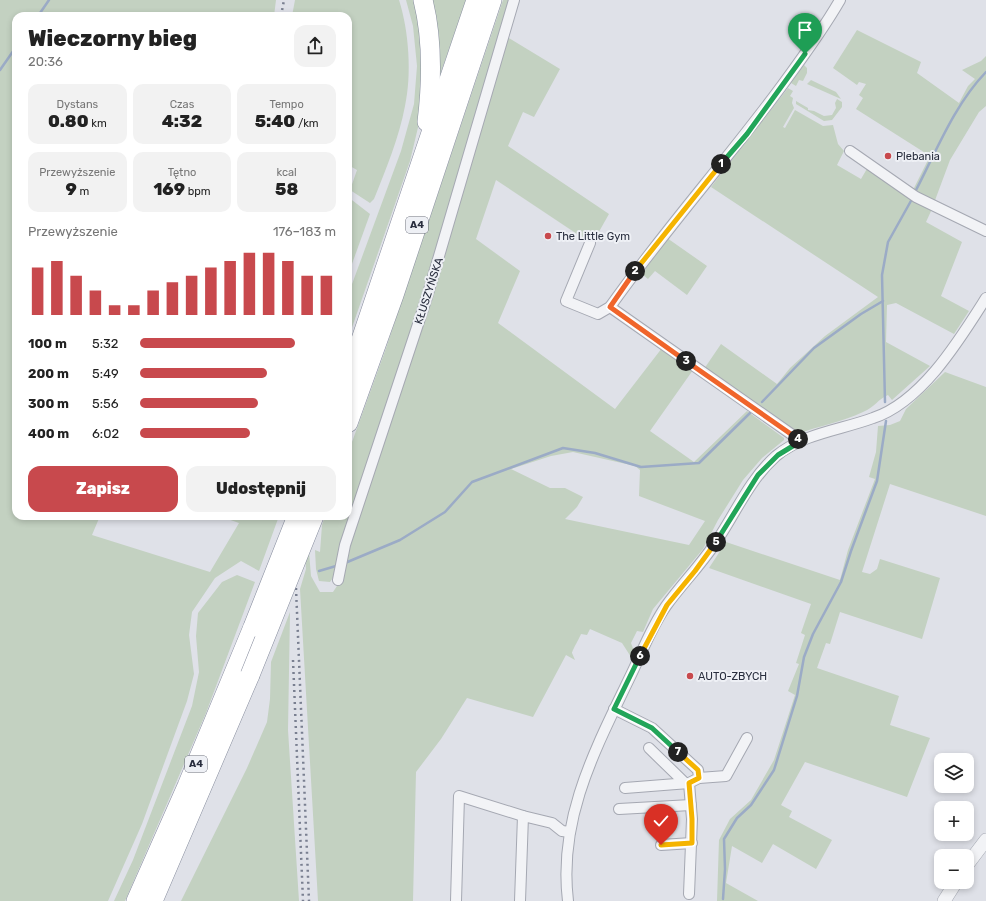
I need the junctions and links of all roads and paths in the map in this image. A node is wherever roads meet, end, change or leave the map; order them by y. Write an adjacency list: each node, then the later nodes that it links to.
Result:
1 (423, 0): 7 (highway)
2 (476, 0): 7 (highway, A4)
3 (492, 0): 13 (highway, A4)
4 (514, 0): 17 (street, KŁUSZYŃSKA)
5 (840, 0): 11 (street)
6 (850, 151): 8 (street)
7 (418, 172): 12 (highway, A4)
8 (986, 231)
9 (590, 243): 11 (street)
10 (986, 298): 14 (street)
11 (610, 307): 14 (street)
12 (352, 366)
13 (352, 412)
14 (801, 441): 18 (street)
15 (294, 520): 34 (highway, A4, bridge)
16 (312, 520): 35 (highway, A4, bridge)
17 (338, 580)
18 (614, 709): 21 (street); 27 (street)
19 (747, 738): 21 (street)
20 (649, 748): 22 (street)
21 (699, 778): 22 (street)
22 (687, 783): 23 (street); 24 (street)
23 (625, 788)
24 (691, 805): 25 (street); 29 (street)
25 (619, 809)
26 (523, 816): 27 (street); 36 (street); 37 (street)
27 (570, 832): 38 (street)
28 (986, 840): 31 (street)
29 (692, 843): 30 (street); 33 (street)
30 (661, 845)
31 (974, 856)
32 (952, 889): 39 (street)
33 (689, 894)
34 (136, 901)
35 (153, 901)
36 (456, 901)
37 (520, 901)
38 (568, 901)
39 (944, 901)

